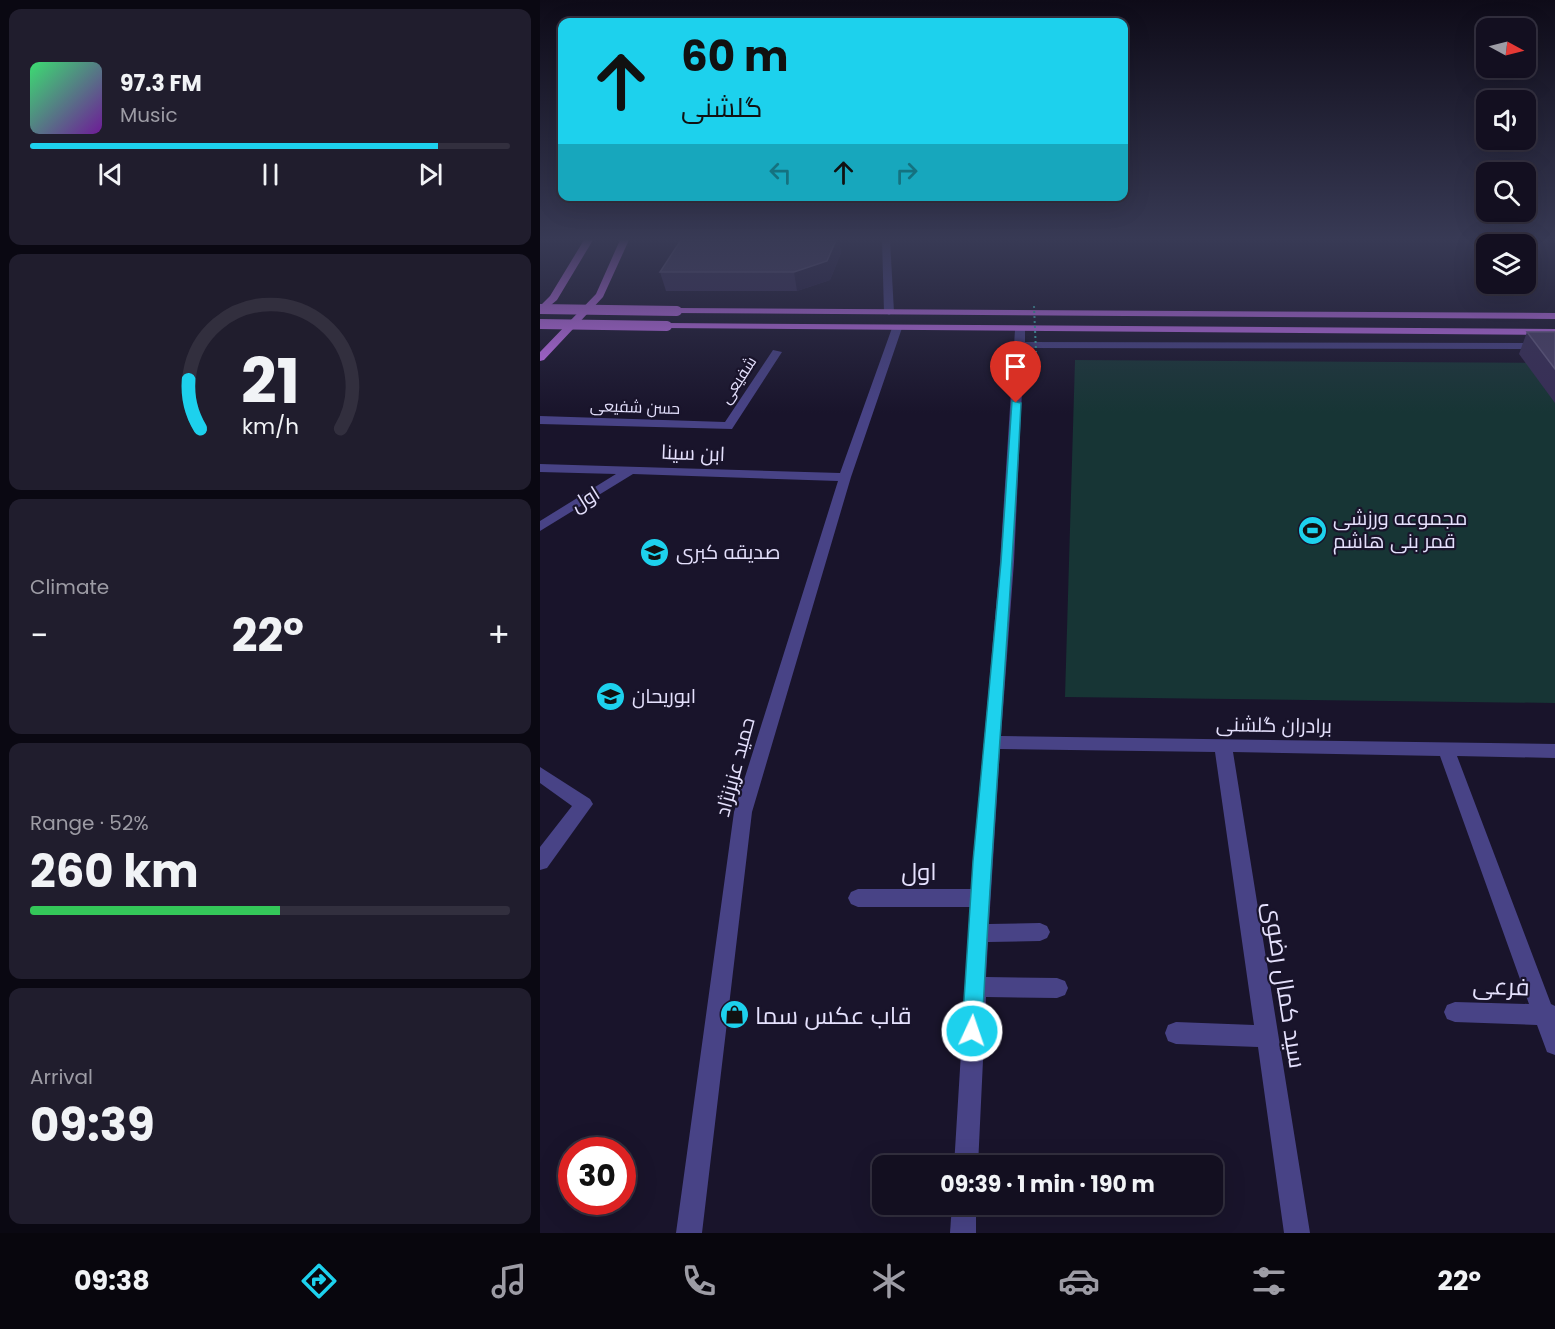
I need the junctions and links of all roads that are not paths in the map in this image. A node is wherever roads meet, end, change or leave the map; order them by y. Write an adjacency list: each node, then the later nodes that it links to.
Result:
1 (554, 298): 4 (main road)
2 (598, 298): 14 (main road)
3 (888, 298): 5 (street)
4 (540, 310): 5 (main road, bridge)
5 (889, 312): 6 (main road)
6 (1555, 316)
7 (540, 324): 8 (main road, bridge)
8 (897, 328): 9 (main road); 19 (street, حمید عزیزنژاد)
9 (1020, 330): 10 (main road); 11 (street)
10 (1555, 332)
11 (1019, 345): 12 (street); 21 (street)
12 (1555, 346)
13 (777, 352): 16 (street, شفیعی)
14 (540, 358)
15 (540, 420): 16 (street, حسن شفیعی)
16 (728, 426)
17 (540, 468): 18 (street, ابن سینا)
18 (631, 470): 19 (street, ابن سینا); 20 (street, اول)
19 (845, 477): 40 (street, حمید عزیزنژاد)
20 (540, 527)
21 (992, 742): 22 (street, برادران گلشنی); 28 (street)
22 (1222, 746): 23 (street, برادران گلشنی); 36 (street, سید کمال رضوی)
23 (1446, 749): 24 (street, برادران گلشنی); 34 (street)
24 (1555, 751)
25 (540, 774): 26 (street)
26 (540, 862)
27 (858, 898): 28 (street, اول)
28 (980, 898): 30 (street)
29 (1040, 932): 30 (street)
30 (978, 933): 31 (street)
31 (974, 987): 32 (street); 38 (street)
32 (1056, 988)
33 (1455, 1012): 34 (street, فرعی)
34 (1550, 1015): 37 (street)
35 (1176, 1034): 36 (street)
36 (1267, 1036): 42 (street, سید کمال رضوی)
37 (1555, 1044)
38 (966, 1155)
39 (964, 1215): 41 (street)
40 (689, 1233)
41 (963, 1233)
42 (1297, 1233)

